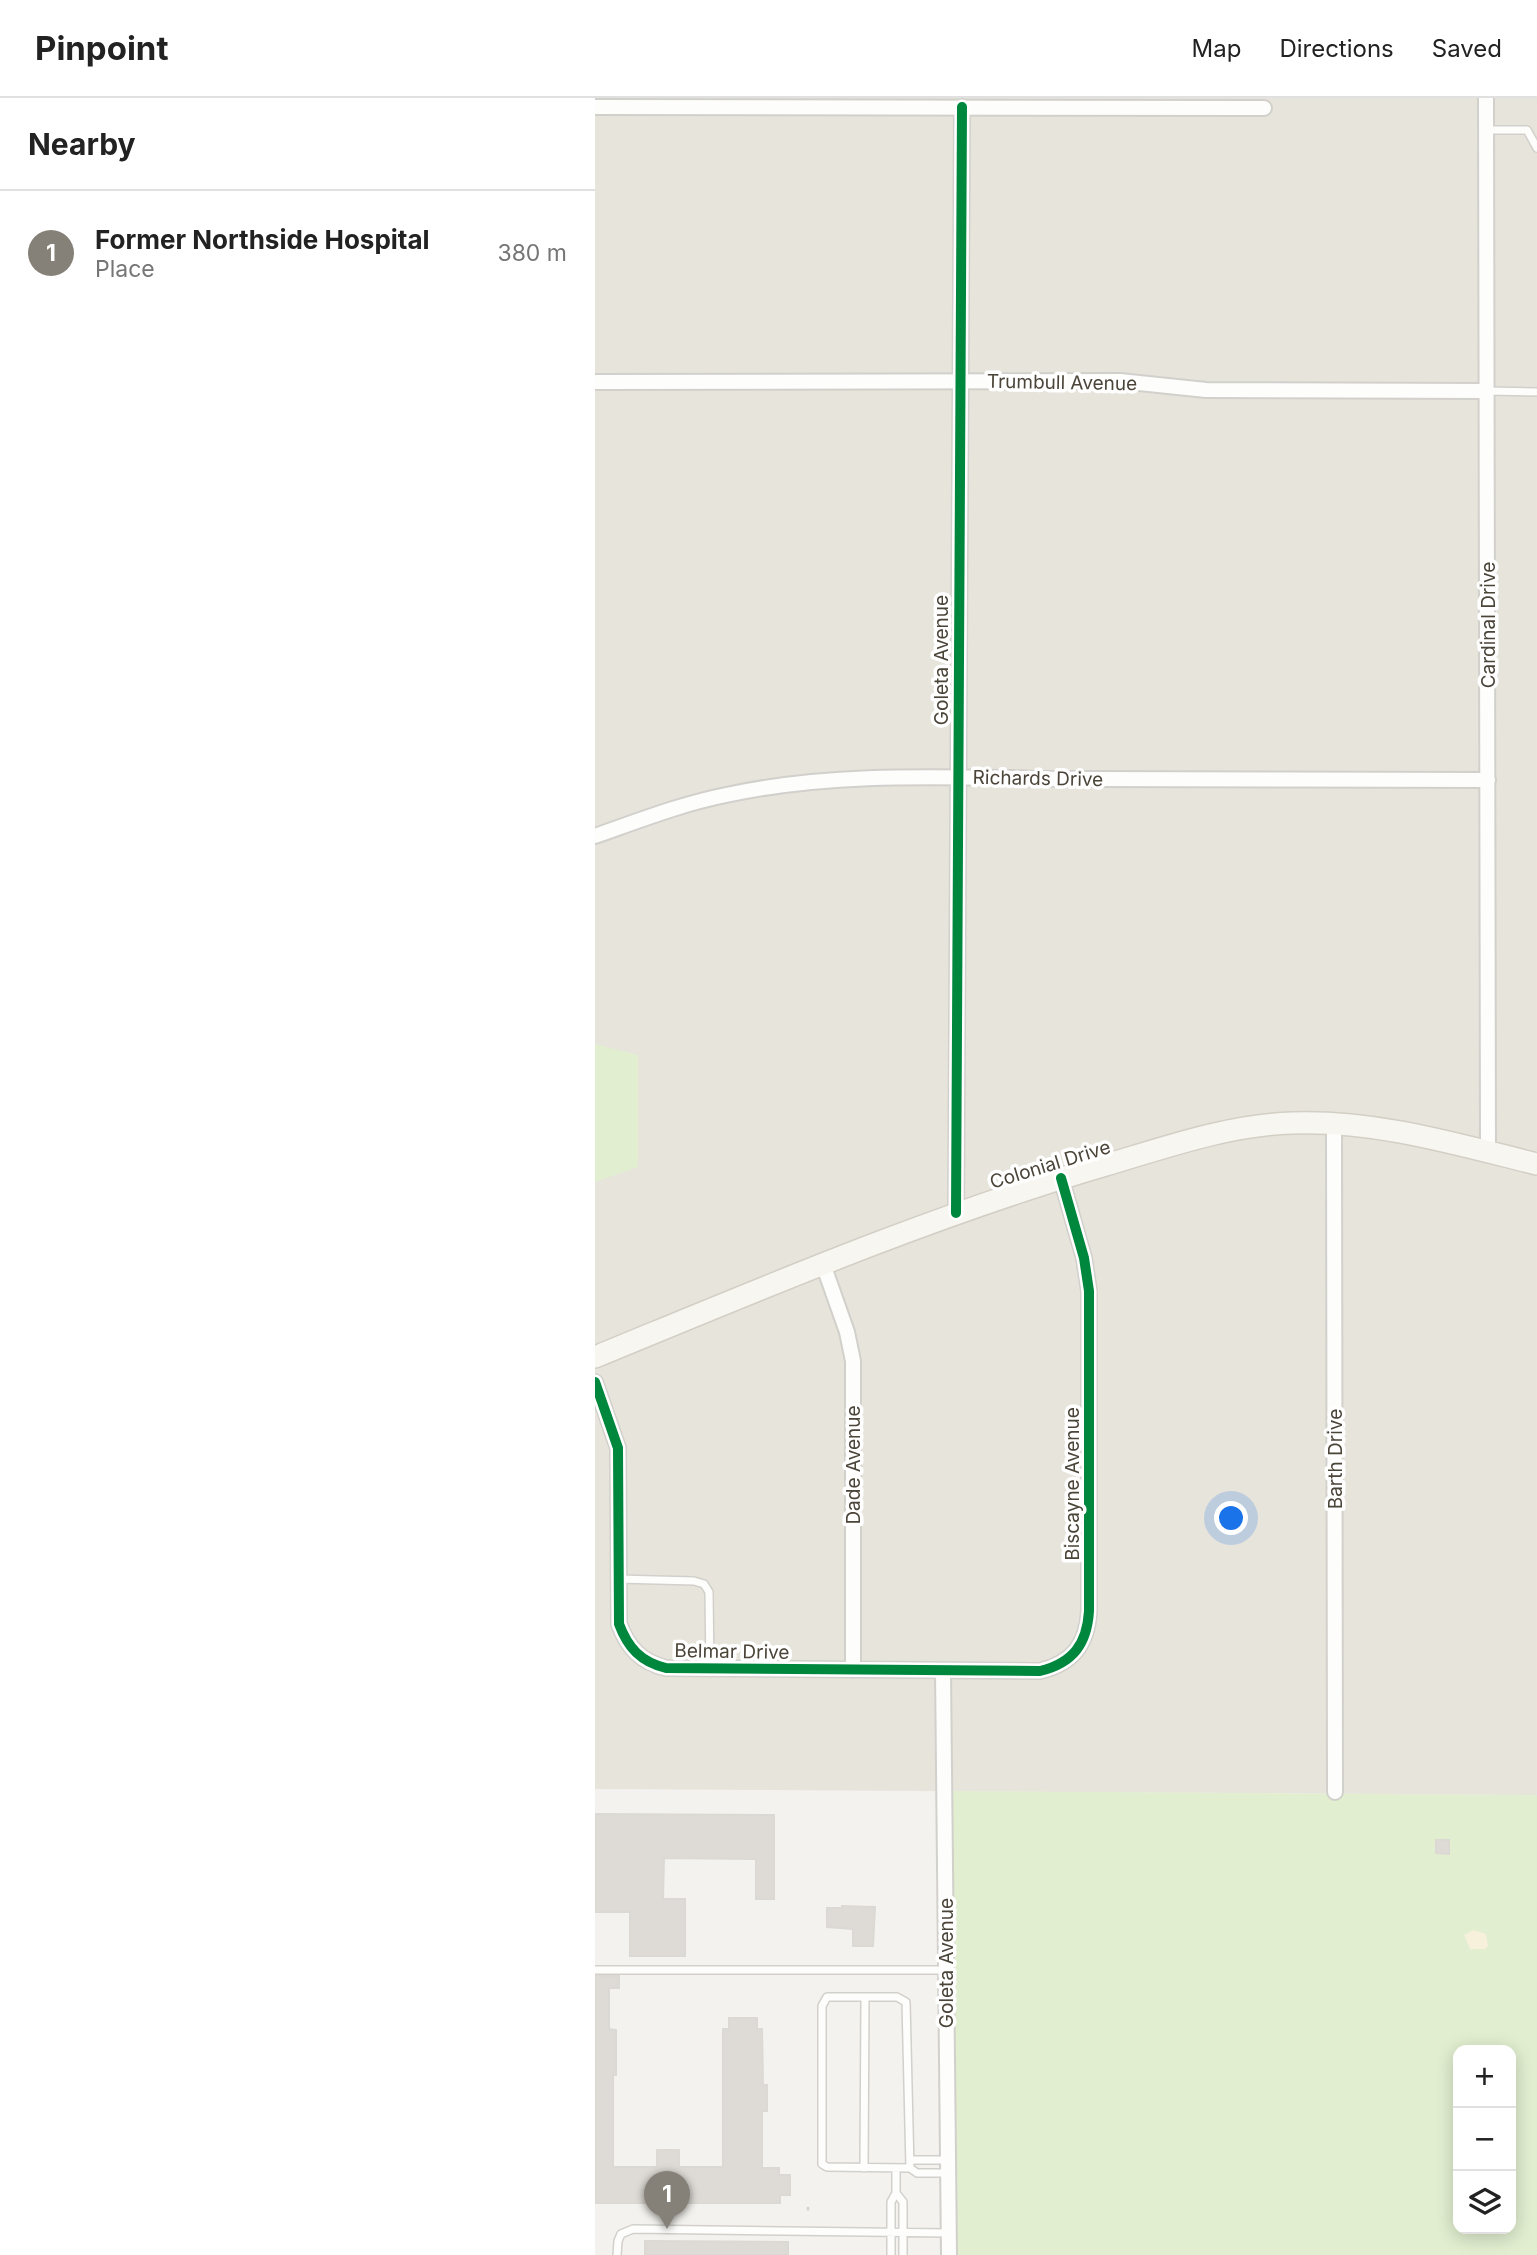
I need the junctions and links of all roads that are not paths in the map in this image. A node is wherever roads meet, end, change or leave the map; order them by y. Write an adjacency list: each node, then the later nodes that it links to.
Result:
1 (1486, 98): 5 (street, Cardinal Drive)
2 (595, 107): 3 (street)
3 (962, 107): 4 (street); 7 (street, Goleta Avenue)
4 (1264, 108)
5 (1486, 130): 6 (lane); 9 (street, Cardinal Drive)
6 (1537, 148)
7 (960, 381): 8 (street, Trumbull Avenue); 9 (street, Trumbull Avenue); 11 (street, Goleta Avenue)
8 (595, 382)
9 (1487, 391): 10 (lane); 12 (street, Cardinal Drive)
10 (1537, 392)
11 (958, 778): 12 (street, Richards Drive); 13 (street, Richards Drive); 18 (street, Goleta Avenue)
12 (1488, 780): 15 (street, Cardinal Drive)
13 (595, 836)
14 (1334, 1125): 15 (street, Colonial Drive); 17 (street, Colonial Drive); 26 (street, Barth Drive)
15 (1488, 1152): 16 (street, Colonial Drive)
16 (1537, 1164)
17 (1061, 1178): 18 (street, Colonial Drive); 25 (street, Biscayne Avenue)
18 (956, 1213): 19 (street, Colonial Drive)
19 (823, 1264): 20 (street, Colonial Drive); 24 (street, Dade Avenue)
20 (595, 1357)
21 (595, 1382): 22 (street, Belmar Drive)
22 (618, 1578): 23 (street, Belmar Drive); 23 (lane)
23 (711, 1668): 24 (street, Belmar Drive)
24 (853, 1670): 25 (street, Belmar Drive)
25 (943, 1671): 28 (street, Goleta Avenue)
26 (1335, 1793)
27 (595, 1970): 28 (lane)
28 (946, 1970): 31 (street, Goleta Avenue)
29 (865, 1997): 30 (lane); 32 (lane); 32 (lane)
30 (910, 2164): 31 (lane); 31 (lane); 33 (lane)
31 (948, 2166): 37 (street, Goleta Avenue)
32 (864, 2168): 33 (lane)
33 (896, 2168): 34 (lane)
34 (896, 2193): 35 (lane); 36 (lane)
35 (891, 2233): 36 (lane); 38 (lane); 39 (lane)
36 (904, 2233): 37 (lane); 40 (lane)
37 (948, 2233): 41 (street, Goleta Avenue)
38 (617, 2255)
39 (891, 2255)
40 (903, 2255)
41 (949, 2255)

